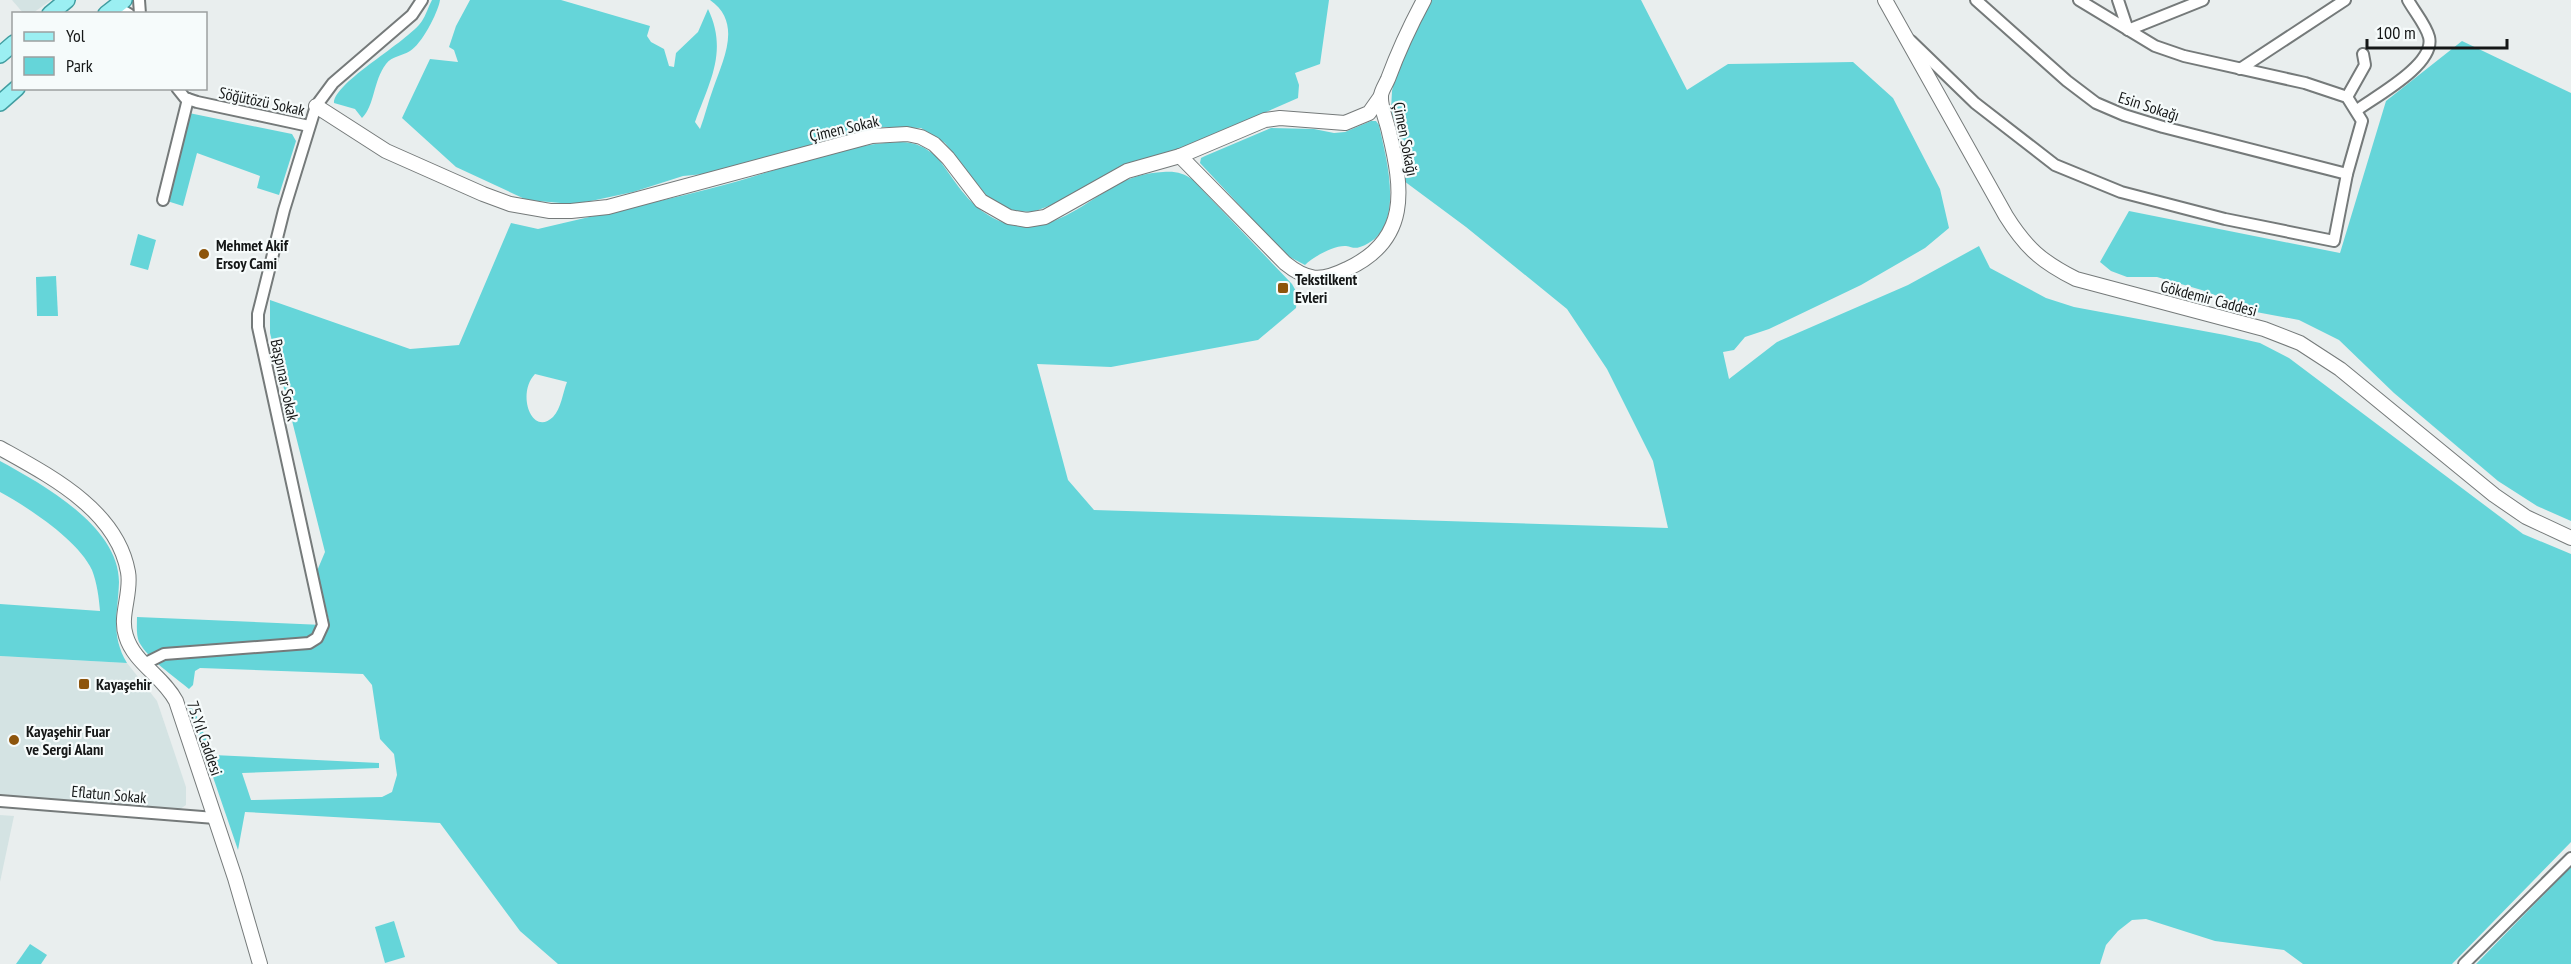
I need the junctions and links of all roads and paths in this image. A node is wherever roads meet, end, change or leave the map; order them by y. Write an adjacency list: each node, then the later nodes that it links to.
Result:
1 (124, 0): 11 (main road)
2 (422, 0): 24 (street, Başpınar Sokak)
3 (1424, 0): 20 (main road, Çimen Sokağı)
4 (1885, 0): 13 (main road, Gökdemir Caddesi)
5 (1976, 0): 28 (street, Esin Sokağı)
6 (2079, 0): 12 (street)
7 (2118, 0): 12 (street)
8 (2203, 0): 12 (street)
9 (2345, 0): 17 (street)
10 (2408, 0): 25 (street)
11 (107, 12)
12 (2128, 30): 17 (street)
13 (1906, 37): 28 (street, Gökdemir Caddesi); 31 (main road, Gökdemir Caddesi)
14 (12, 45): 16 (main road)
15 (2363, 54): 21 (street)
16 (0, 55)
17 (2240, 69): 21 (street)
18 (15, 90): 23 (main road)
19 (179, 90): 22 (street)
20 (1381, 96): 27 (main road, Çimen Sokak); 27 (main road, Çimen Sokağı)
21 (2347, 97): 25 (street)
22 (188, 99): 26 (street, Söğütözü Sokak); 29 (street)
23 (0, 103)
24 (316, 106): 26 (street, Başpınar Sokak); 27 (main road, Çimen Sokak)
25 (2357, 110): 28 (street, Gökdemir Caddesi)
26 (309, 126): 32 (street, Başpınar Sokak)
27 (1180, 156)
28 (2348, 174)
29 (163, 200)
30 (0, 448): 32 (main road, 75.Yıl Caddesi)
31 (2571, 538)
32 (144, 664): 34 (main road, 75.Yıl Caddesi)
33 (0, 801): 34 (street, Eflatun Sokak)
34 (215, 818): 36 (main road, 75.Yıl Caddesi)
35 (2571, 858): 37 (street)
36 (260, 964)
37 (2464, 964)

